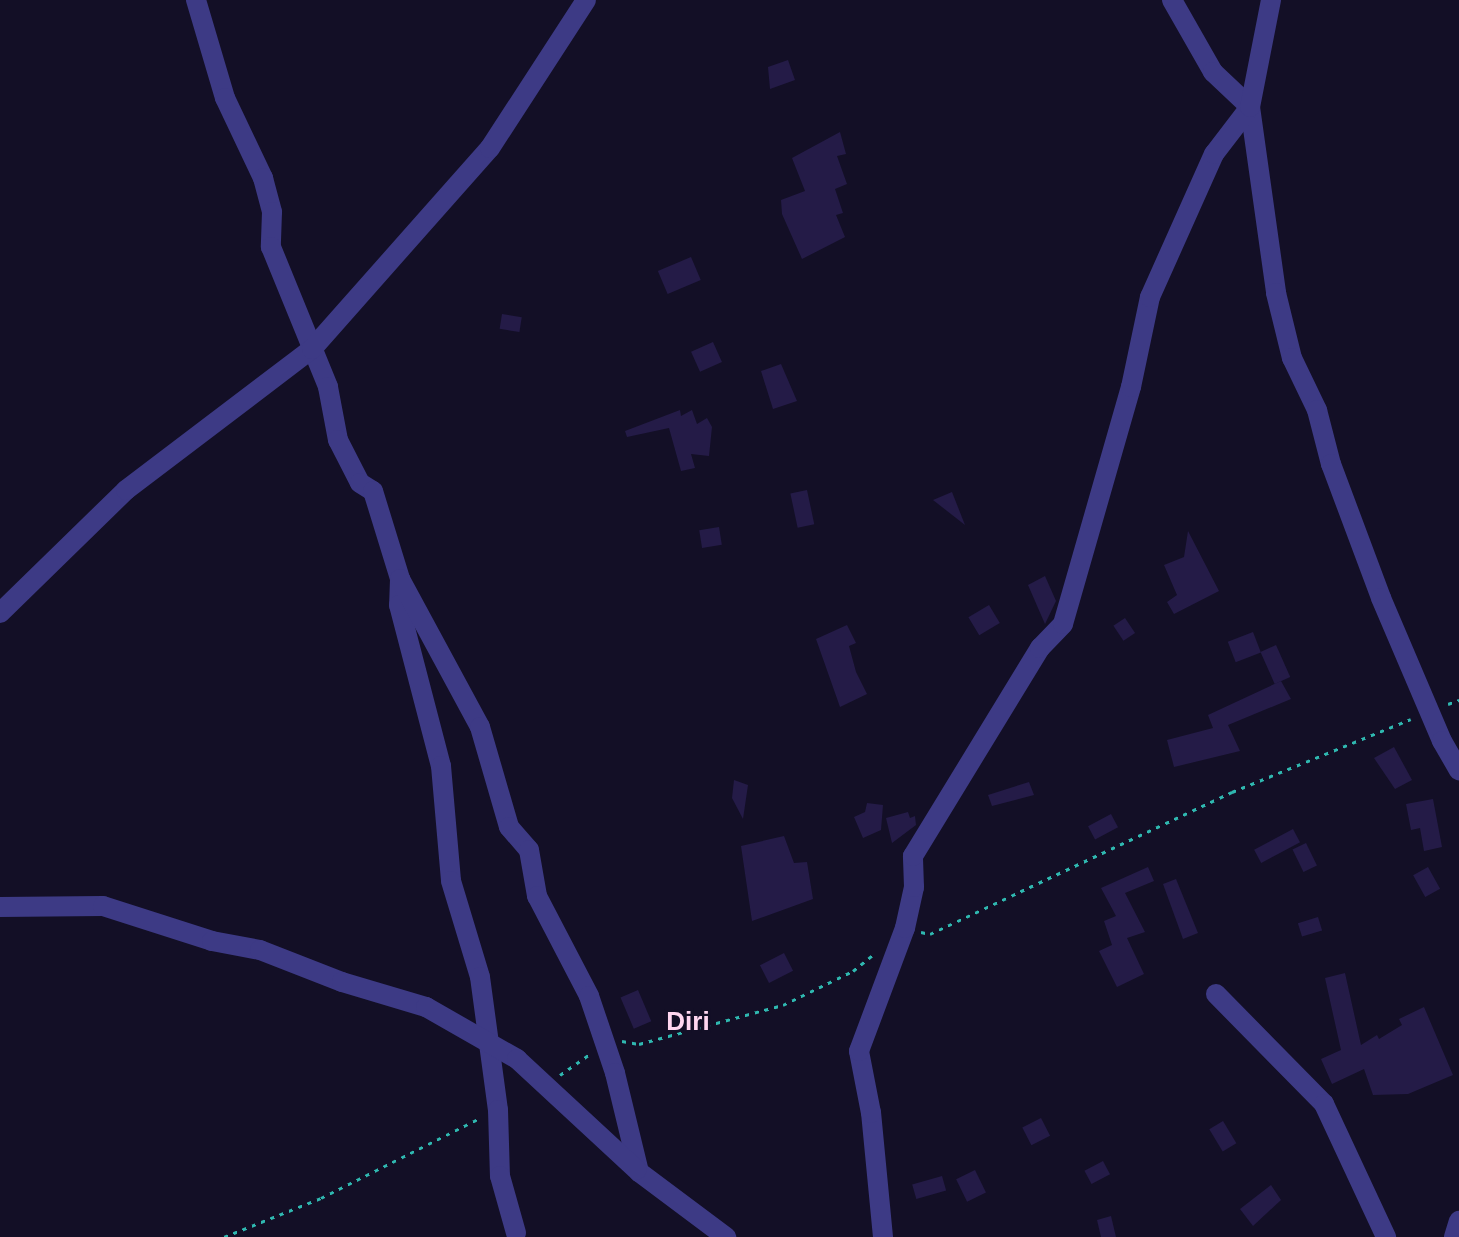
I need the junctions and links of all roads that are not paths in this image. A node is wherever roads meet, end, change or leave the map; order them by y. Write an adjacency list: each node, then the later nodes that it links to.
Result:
1 (196, 0): 6 (street)
2 (586, 0): 6 (street)
3 (1172, 0): 5 (street)
4 (1271, 0): 5 (street)
5 (1250, 107): 9 (street); 17 (street)
6 (312, 349): 7 (street); 8 (street)
7 (400, 579): 12 (street); 13 (street)
8 (0, 613)
9 (1459, 770)
10 (0, 907): 12 (street)
11 (1216, 994): 18 (street)
12 (488, 1044): 13 (street); 15 (street)
13 (639, 1172): 16 (street)
14 (1459, 1221): 19 (street)
15 (516, 1233)
16 (726, 1237)
17 (883, 1237)
18 (1386, 1237)
19 (1454, 1237)

